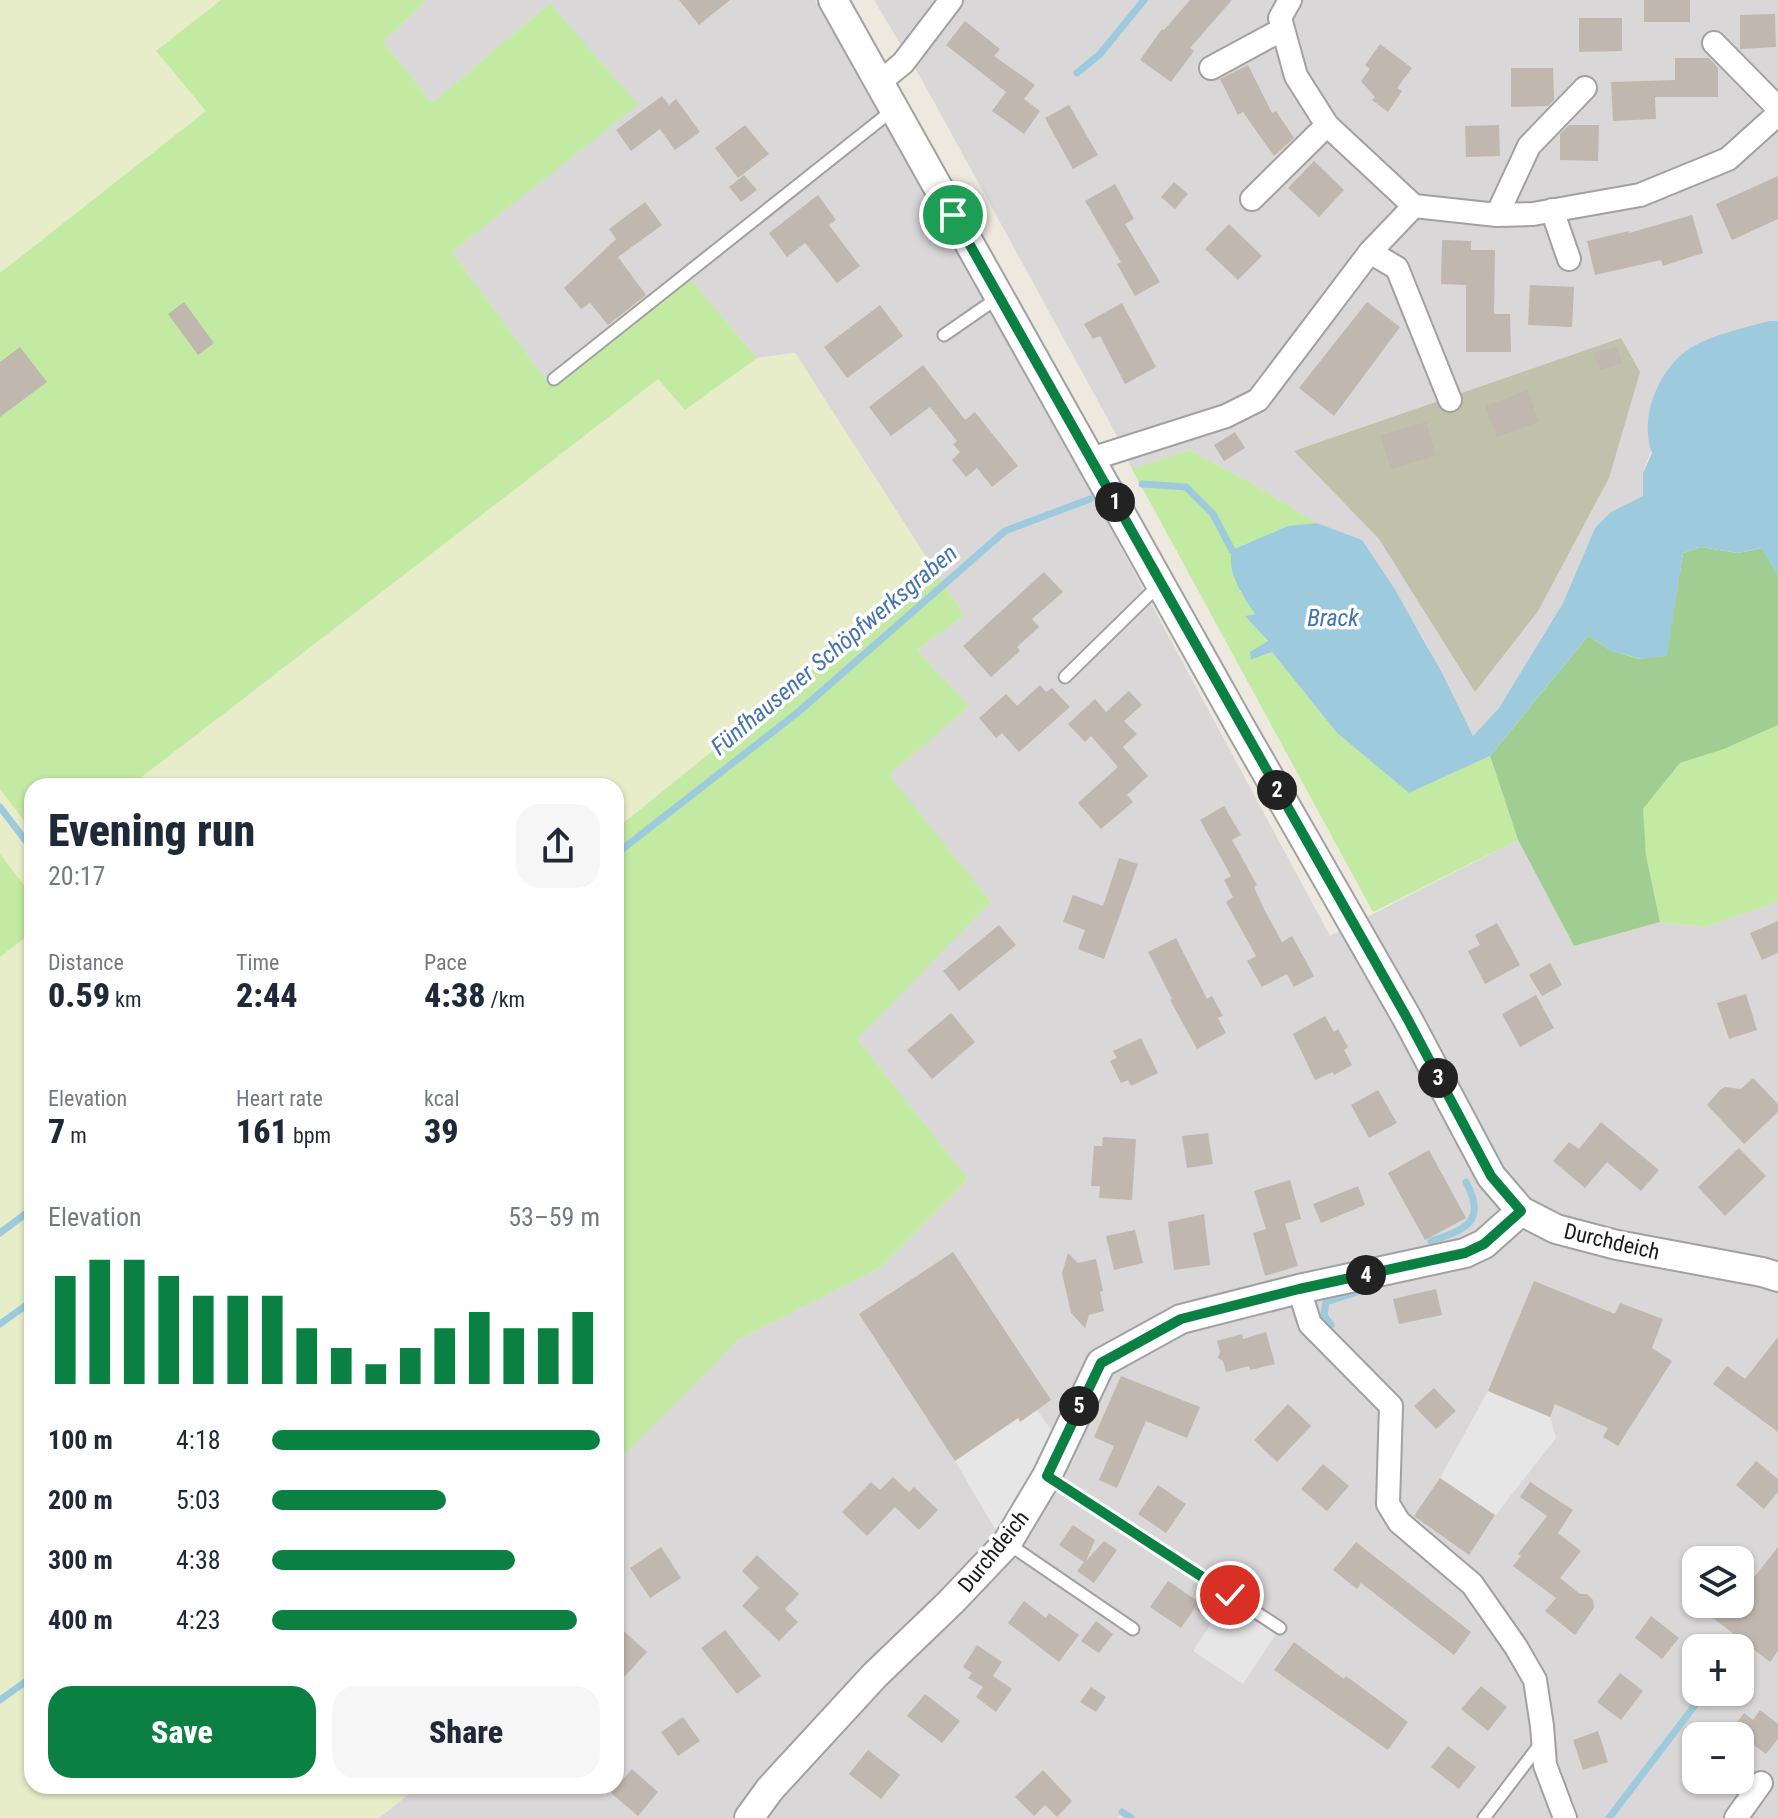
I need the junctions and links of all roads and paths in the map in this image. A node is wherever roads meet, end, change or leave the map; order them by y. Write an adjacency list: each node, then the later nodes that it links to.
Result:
1 (833, 0): 7 (street)
2 (951, 0): 7 (street)
3 (1290, 0): 4 (street)
4 (1283, 29): 6 (street); 12 (street)
5 (1714, 43): 9 (street)
6 (1211, 68)
7 (880, 82): 10 (street)
8 (1585, 88): 16 (street)
9 (1778, 108)
10 (894, 109): 19 (street); 21 (lane)
11 (1778, 114): 15 (street)
12 (1327, 125): 13 (street); 14 (street)
13 (1252, 199)
14 (1414, 206): 16 (street); 17 (street)
15 (1552, 210): 16 (street); 18 (street)
16 (1497, 215)
17 (1370, 252): 22 (street); 23 (street)
18 (1569, 259)
19 (1000, 297): 20 (lane); 23 (street)
20 (944, 335)
21 (554, 379)
22 (1450, 400)
23 (1091, 459): 24 (street)
24 (1160, 584): 25 (lane); 26 (street)
25 (1065, 677)
26 (1521, 1211): 27 (street, Durchdeich); 28 (street, Durchdeich)
27 (1778, 1277)
28 (1299, 1289): 29 (street, Durchdeich); 33 (street)
29 (1047, 1476): 30 (street, Durchdeich); 31 (lane)
30 (1007, 1543): 32 (lane); 35 (street, Durchdeich)
31 (1280, 1628)
32 (1133, 1629)
33 (1543, 1739): 36 (lane); 37 (street)
34 (1761, 1783): 38 (street)
35 (749, 1818)
36 (1484, 1818)
37 (1565, 1818)
38 (1736, 1818)

